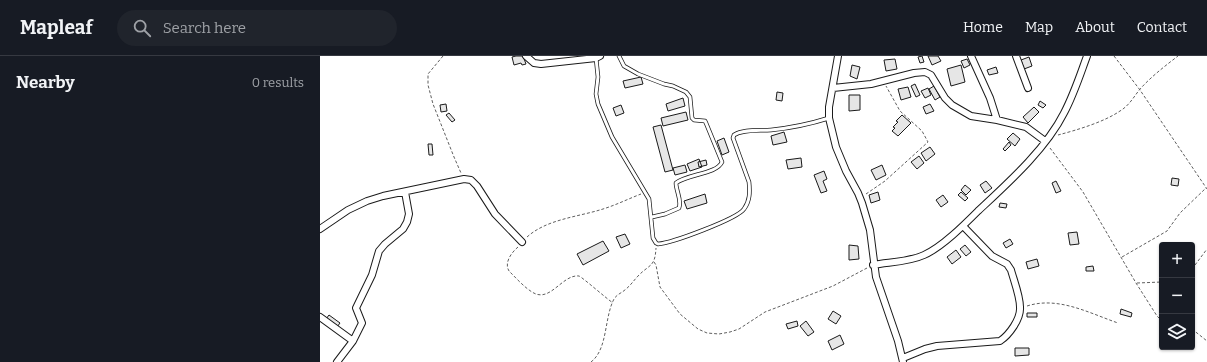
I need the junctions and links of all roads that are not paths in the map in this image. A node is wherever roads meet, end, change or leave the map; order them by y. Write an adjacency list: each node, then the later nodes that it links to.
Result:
1 (526, 56): 7 (street)
2 (620, 56): 14 (lane)
3 (838, 56): 8 (street)
4 (971, 56): 11 (street)
5 (1016, 56): 9 (street)
6 (1087, 56): 12 (street)
7 (598, 57): 14 (lane)
8 (833, 88): 10 (street); 11 (street)
9 (1028, 88)
10 (829, 118): 14 (lane); 18 (street)
11 (997, 120): 12 (street)
12 (1047, 139): 15 (street)
13 (405, 192): 16 (street); 17 (street); 20 (street)
14 (652, 217)
15 (963, 226): 18 (street); 21 (street)
16 (320, 228)
17 (522, 242)
18 (873, 265): 21 (street)
19 (320, 317): 20 (street)
20 (353, 341): 22 (street)
21 (903, 360)
22 (338, 362)

